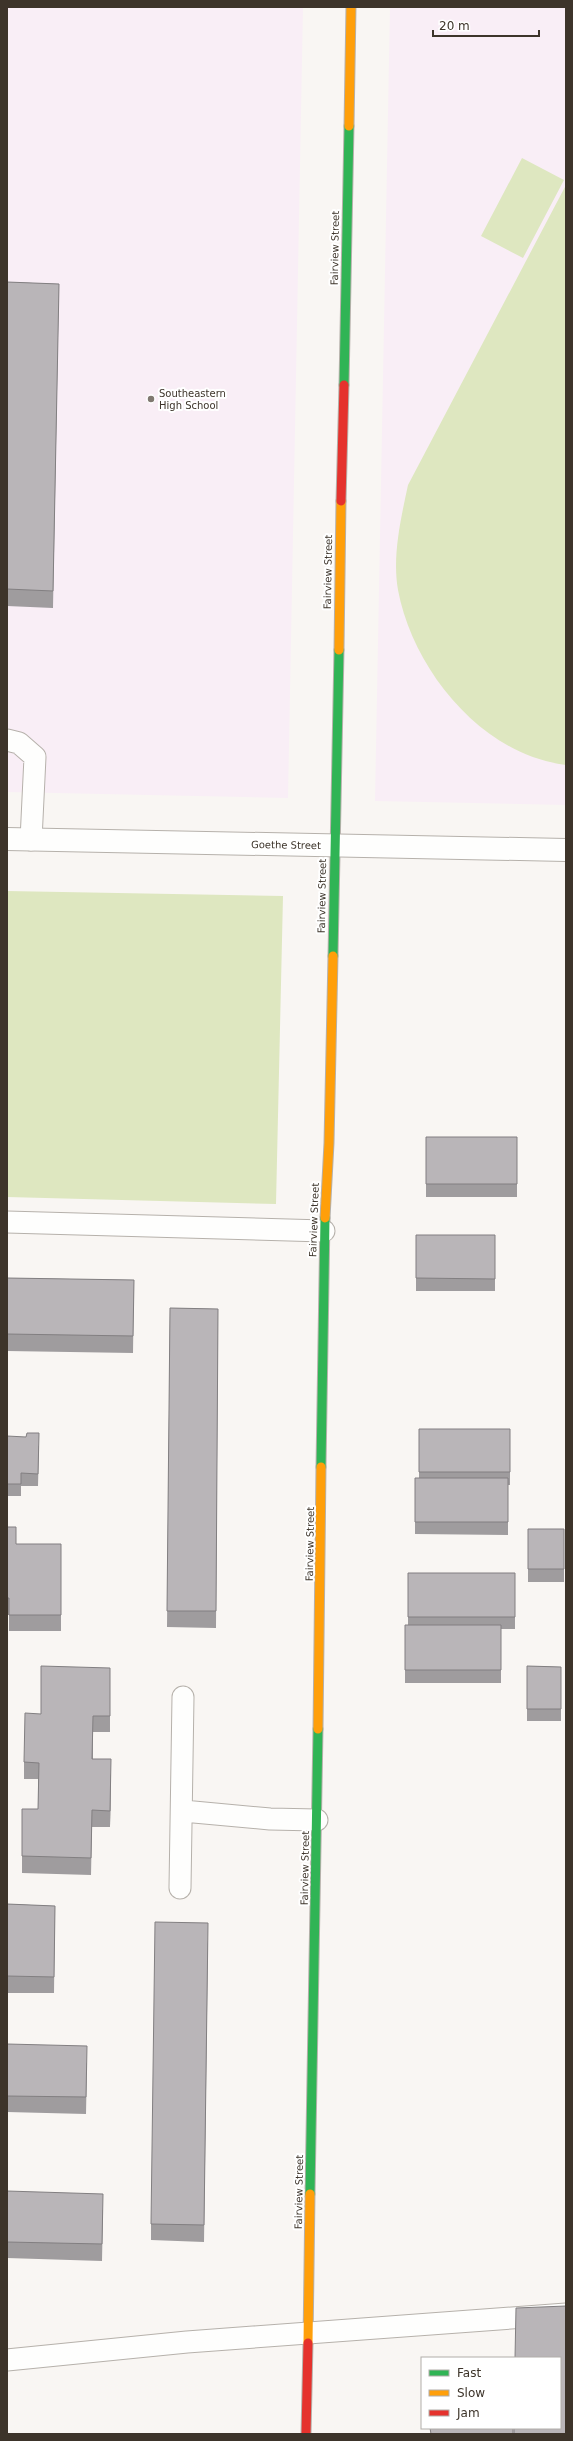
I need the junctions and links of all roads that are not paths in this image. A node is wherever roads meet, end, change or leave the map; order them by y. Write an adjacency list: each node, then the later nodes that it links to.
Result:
1 (350, 7): 5 (street, Fairview Street)
2 (7, 740): 4 (lane)
3 (7, 839): 4 (street, Goethe Street)
4 (31, 840): 5 (street, Goethe Street)
5 (334, 846): 6 (street, Goethe Street); 8 (street, Fairview Street)
6 (566, 850)
7 (7, 1222): 8 (lane)
8 (324, 1231): 11 (street, Fairview Street)
9 (183, 1697): 10 (lane)
10 (183, 1811): 11 (lane); 12 (lane)
11 (317, 1820): 14 (street, Fairview Street)
12 (180, 1888)
13 (566, 2314): 14 (lane)
14 (308, 2333): 15 (lane); 16 (street, Fairview Street)
15 (7, 2360)
16 (306, 2434)

